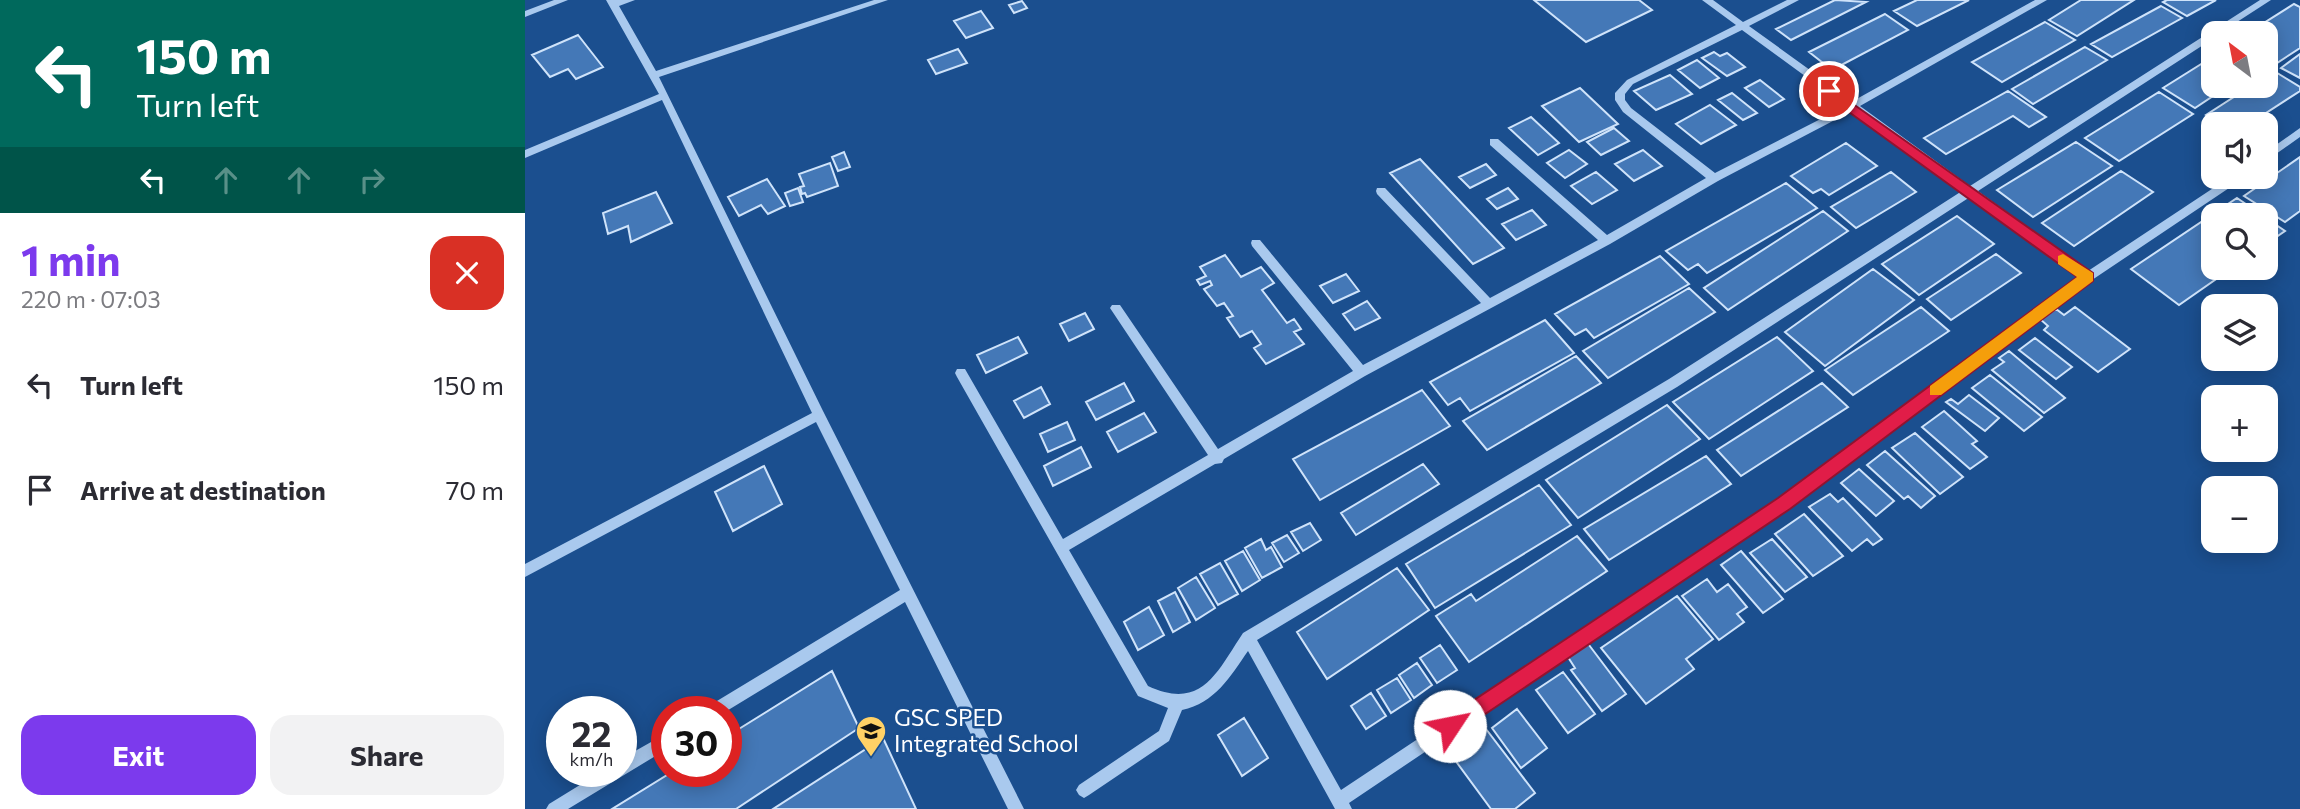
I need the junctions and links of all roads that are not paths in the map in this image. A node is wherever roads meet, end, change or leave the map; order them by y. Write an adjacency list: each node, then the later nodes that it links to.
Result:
1 (563, 0): 9 (street)
2 (630, 0): 8 (street)
3 (883, 0): 13 (street)
4 (1707, 0): 11 (street)
5 (1794, 0): 11 (street)
6 (2042, 0): 15 (street)
7 (2266, 0): 10 (street)
8 (613, 3): 13 (street)
9 (525, 14)
10 (2234, 21)
11 (1740, 25): 15 (street); 20 (street)
12 (2201, 42): 23 (street)
13 (654, 75): 14 (street)
14 (666, 95): 19 (street); 31 (street)
15 (1851, 107): 20 (street); 23 (street)
16 (2300, 132): 18 (street)
17 (1494, 142): 24 (street)
18 (2278, 148)
19 (525, 154)
20 (1714, 178): 24 (street)
21 (2219, 189): 26 (street)
22 (1381, 191): 27 (street)
23 (1968, 192): 26 (street); 36 (street)
24 (1605, 241): 27 (street)
25 (1256, 243): 29 (street)
26 (2088, 277): 41 (street)
27 (1488, 303): 29 (street)
28 (1116, 308): 32 (street)
29 (1361, 372): 32 (street)
30 (961, 373): 33 (street)
31 (819, 415): 34 (street); 35 (street)
32 (1218, 458): 33 (street)
33 (1060, 548): 38 (street)
34 (525, 570)
35 (908, 593): 37 (street); 43 (street)
36 (1248, 638): 38 (street); 41 (street)
37 (738, 696)
38 (1177, 704): 40 (street)
39 (590, 787): 42 (street)
40 (1084, 790)
41 (1341, 805)
42 (554, 809)
43 (1016, 809)

